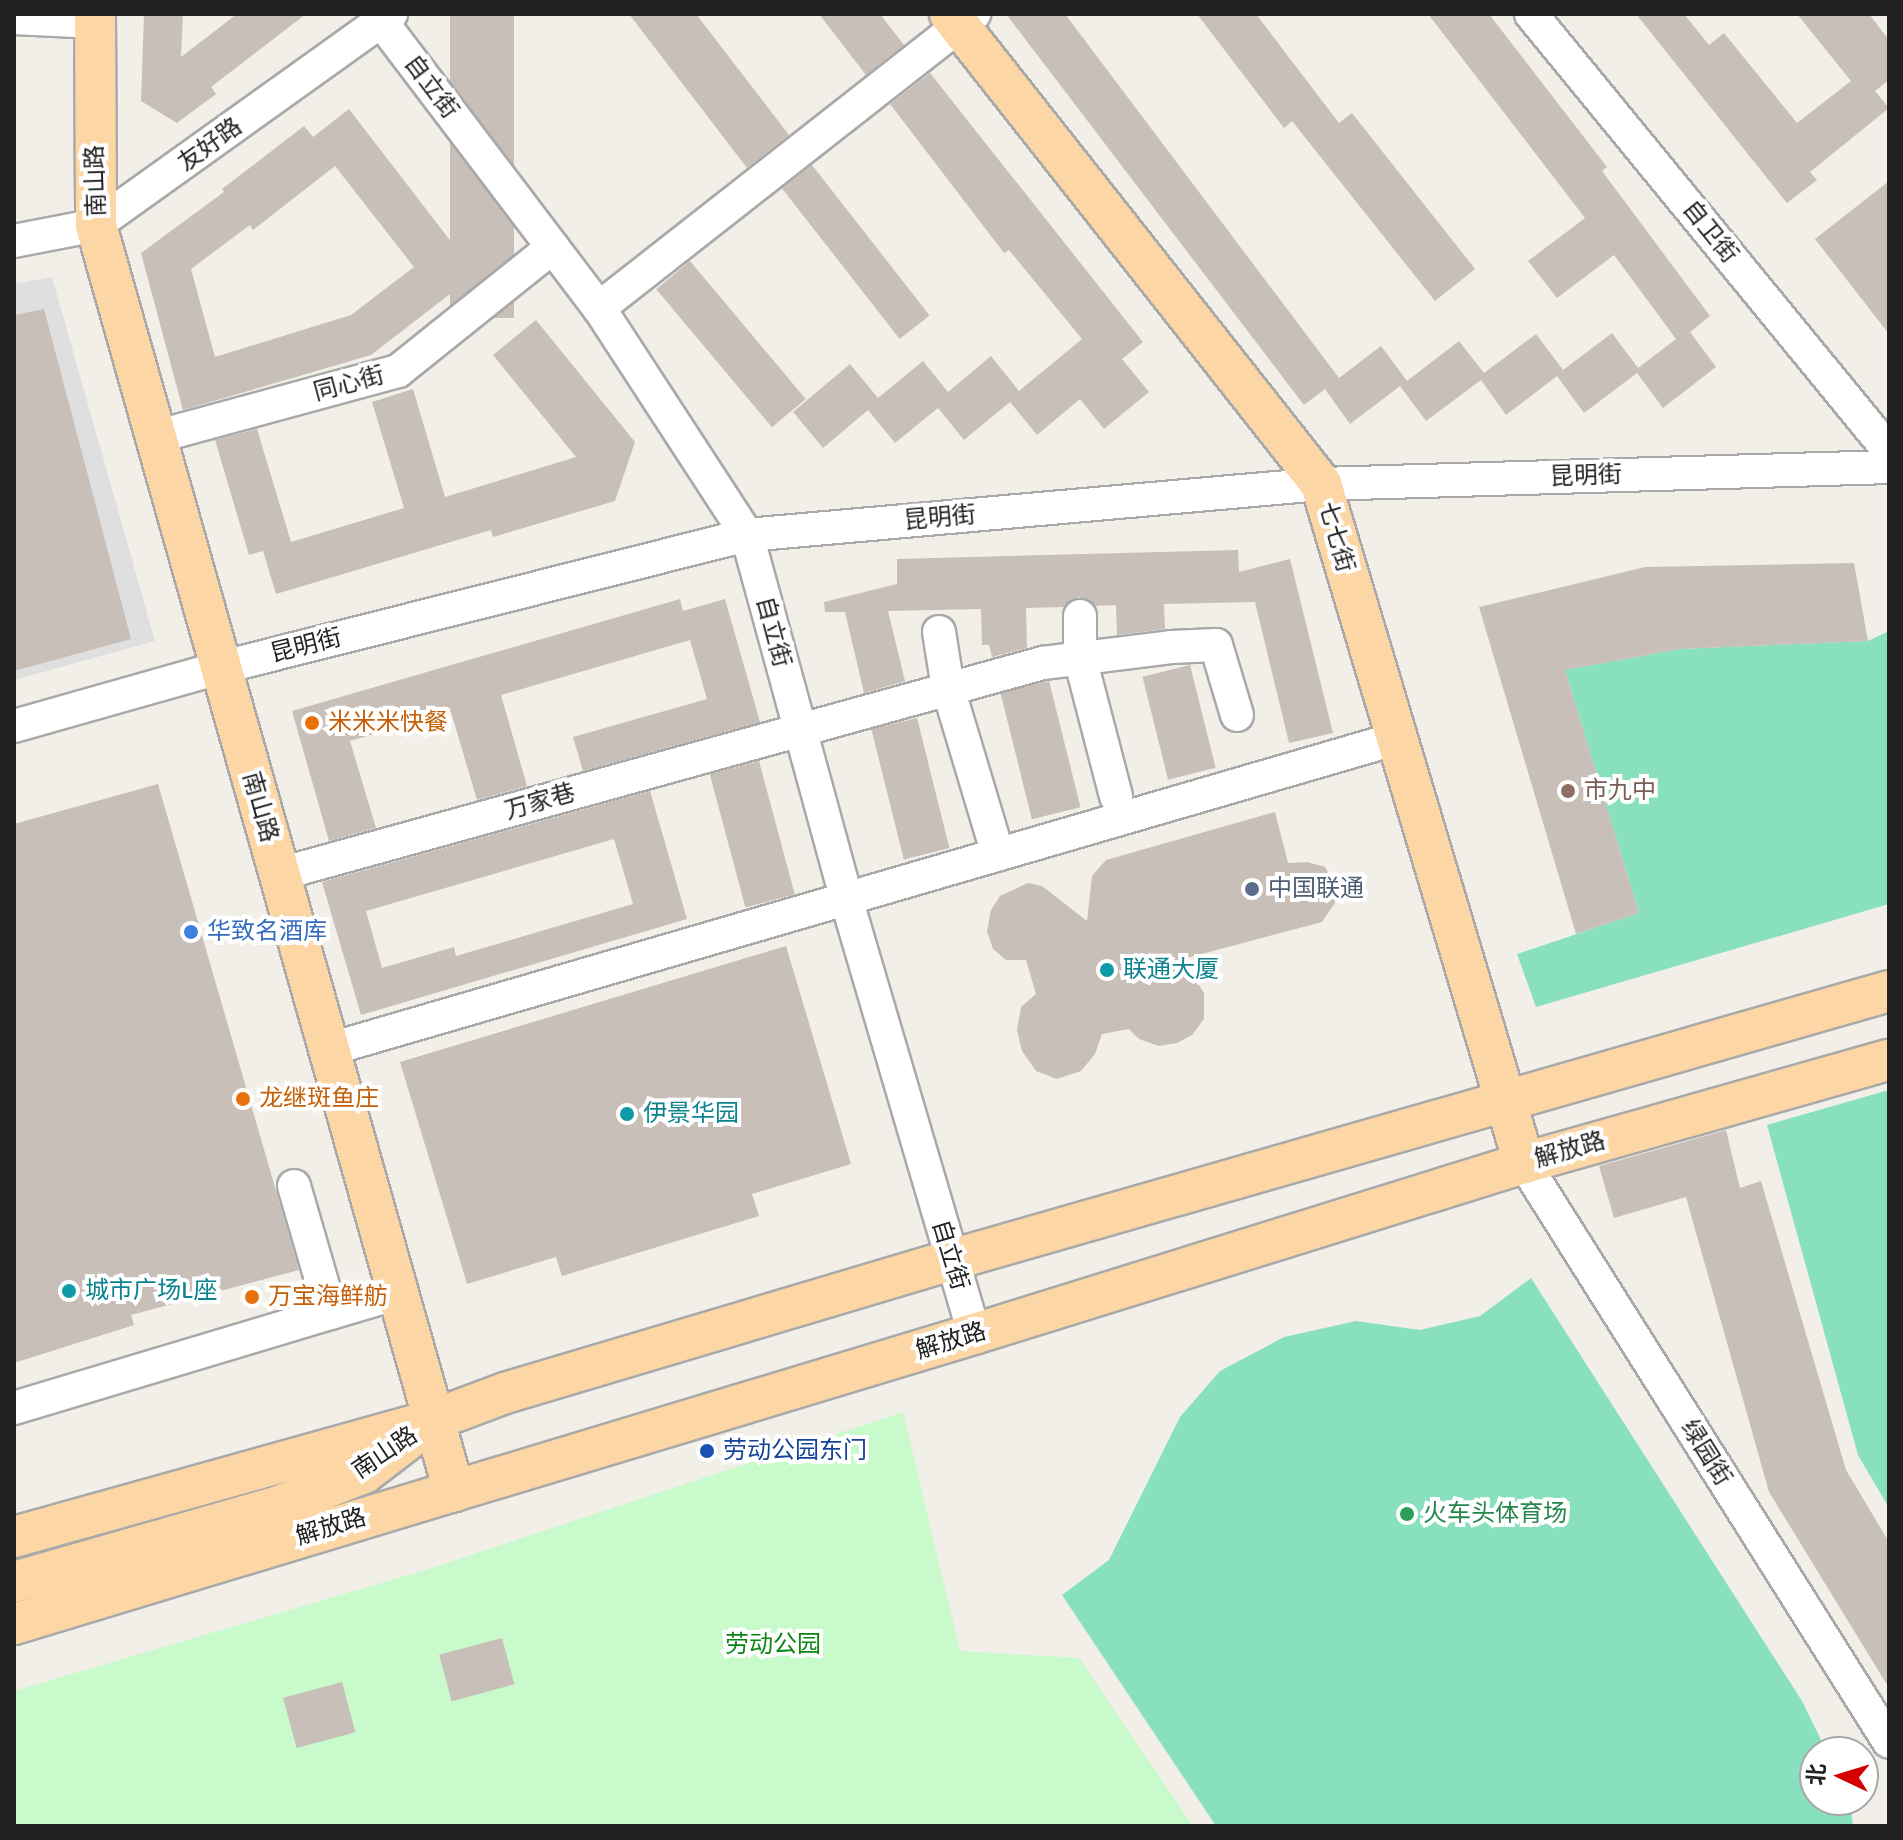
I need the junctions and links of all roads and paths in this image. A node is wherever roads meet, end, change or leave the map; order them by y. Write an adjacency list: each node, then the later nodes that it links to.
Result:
1 (1531, 14): 11 (street, 自卫街)
2 (14, 18): 3 (street)
3 (95, 18): 6 (main road, 南山路)
4 (386, 18): 6 (street, 友好路); 8 (street, 自立街)
5 (961, 18): 9 (street); 13 (main road, 七七街)
6 (96, 225): 7 (street, 友好路); 10 (main road, 南山路)
7 (14, 241)
8 (553, 247): 9 (street, 自立街); 10 (street, 同心街)
9 (599, 308): 14 (street, 自立街)
10 (155, 437): 18 (main road, 南山路)
11 (1889, 451)
12 (1889, 467): 13 (street, 昆明街)
13 (1321, 484): 14 (street, 昆明街); 23 (main road, 七七街)
14 (747, 535): 18 (street, 昆明街); 22 (street, 自立街)
15 (1080, 616): 17 (street)
16 (939, 632): 19 (street)
17 (1080, 658): 19 (street, 万家巷); 20 (street, 万家巷); 24 (street)
18 (219, 668): 21 (street, 昆明街); 26 (main road, 南山路)
19 (948, 688): 22 (street, 万家巷); 25 (street)
20 (1237, 715)
21 (14, 726)
22 (800, 729): 26 (street, 万家巷); 27 (street, 自立街)
23 (1395, 739): 25 (street); 31 (main road, 七七街)
24 (1116, 796)
25 (998, 855): 27 (street)
26 (280, 874): 29 (main road, 南山路)
27 (846, 898): 29 (street); 34 (street, 自立街)
28 (1889, 991): 31 (main road)
29 (327, 1050): 35 (main road, 南山路)
30 (1889, 1060): 32 (main road, 解放路)
31 (1505, 1099): 32 (main road, 七七街); 34 (main road)
32 (1524, 1163): 37 (main road, 解放路); 44 (street, 绿园街)
33 (294, 1186): 36 (street)
34 (951, 1260): 37 (street, 自立街); 39 (main road)
35 (398, 1293): 36 (street); 39 (main road, 南山路)
36 (331, 1313): 38 (street)
37 (974, 1334): 40 (main road, 解放路)
38 (14, 1408)
39 (433, 1420): 40 (main road); 41 (main road); 42 (main road, 南山路)
40 (454, 1491): 43 (main road, 解放路)
41 (14, 1537)
42 (14, 1582)
43 (14, 1624)
44 (1889, 1742)

